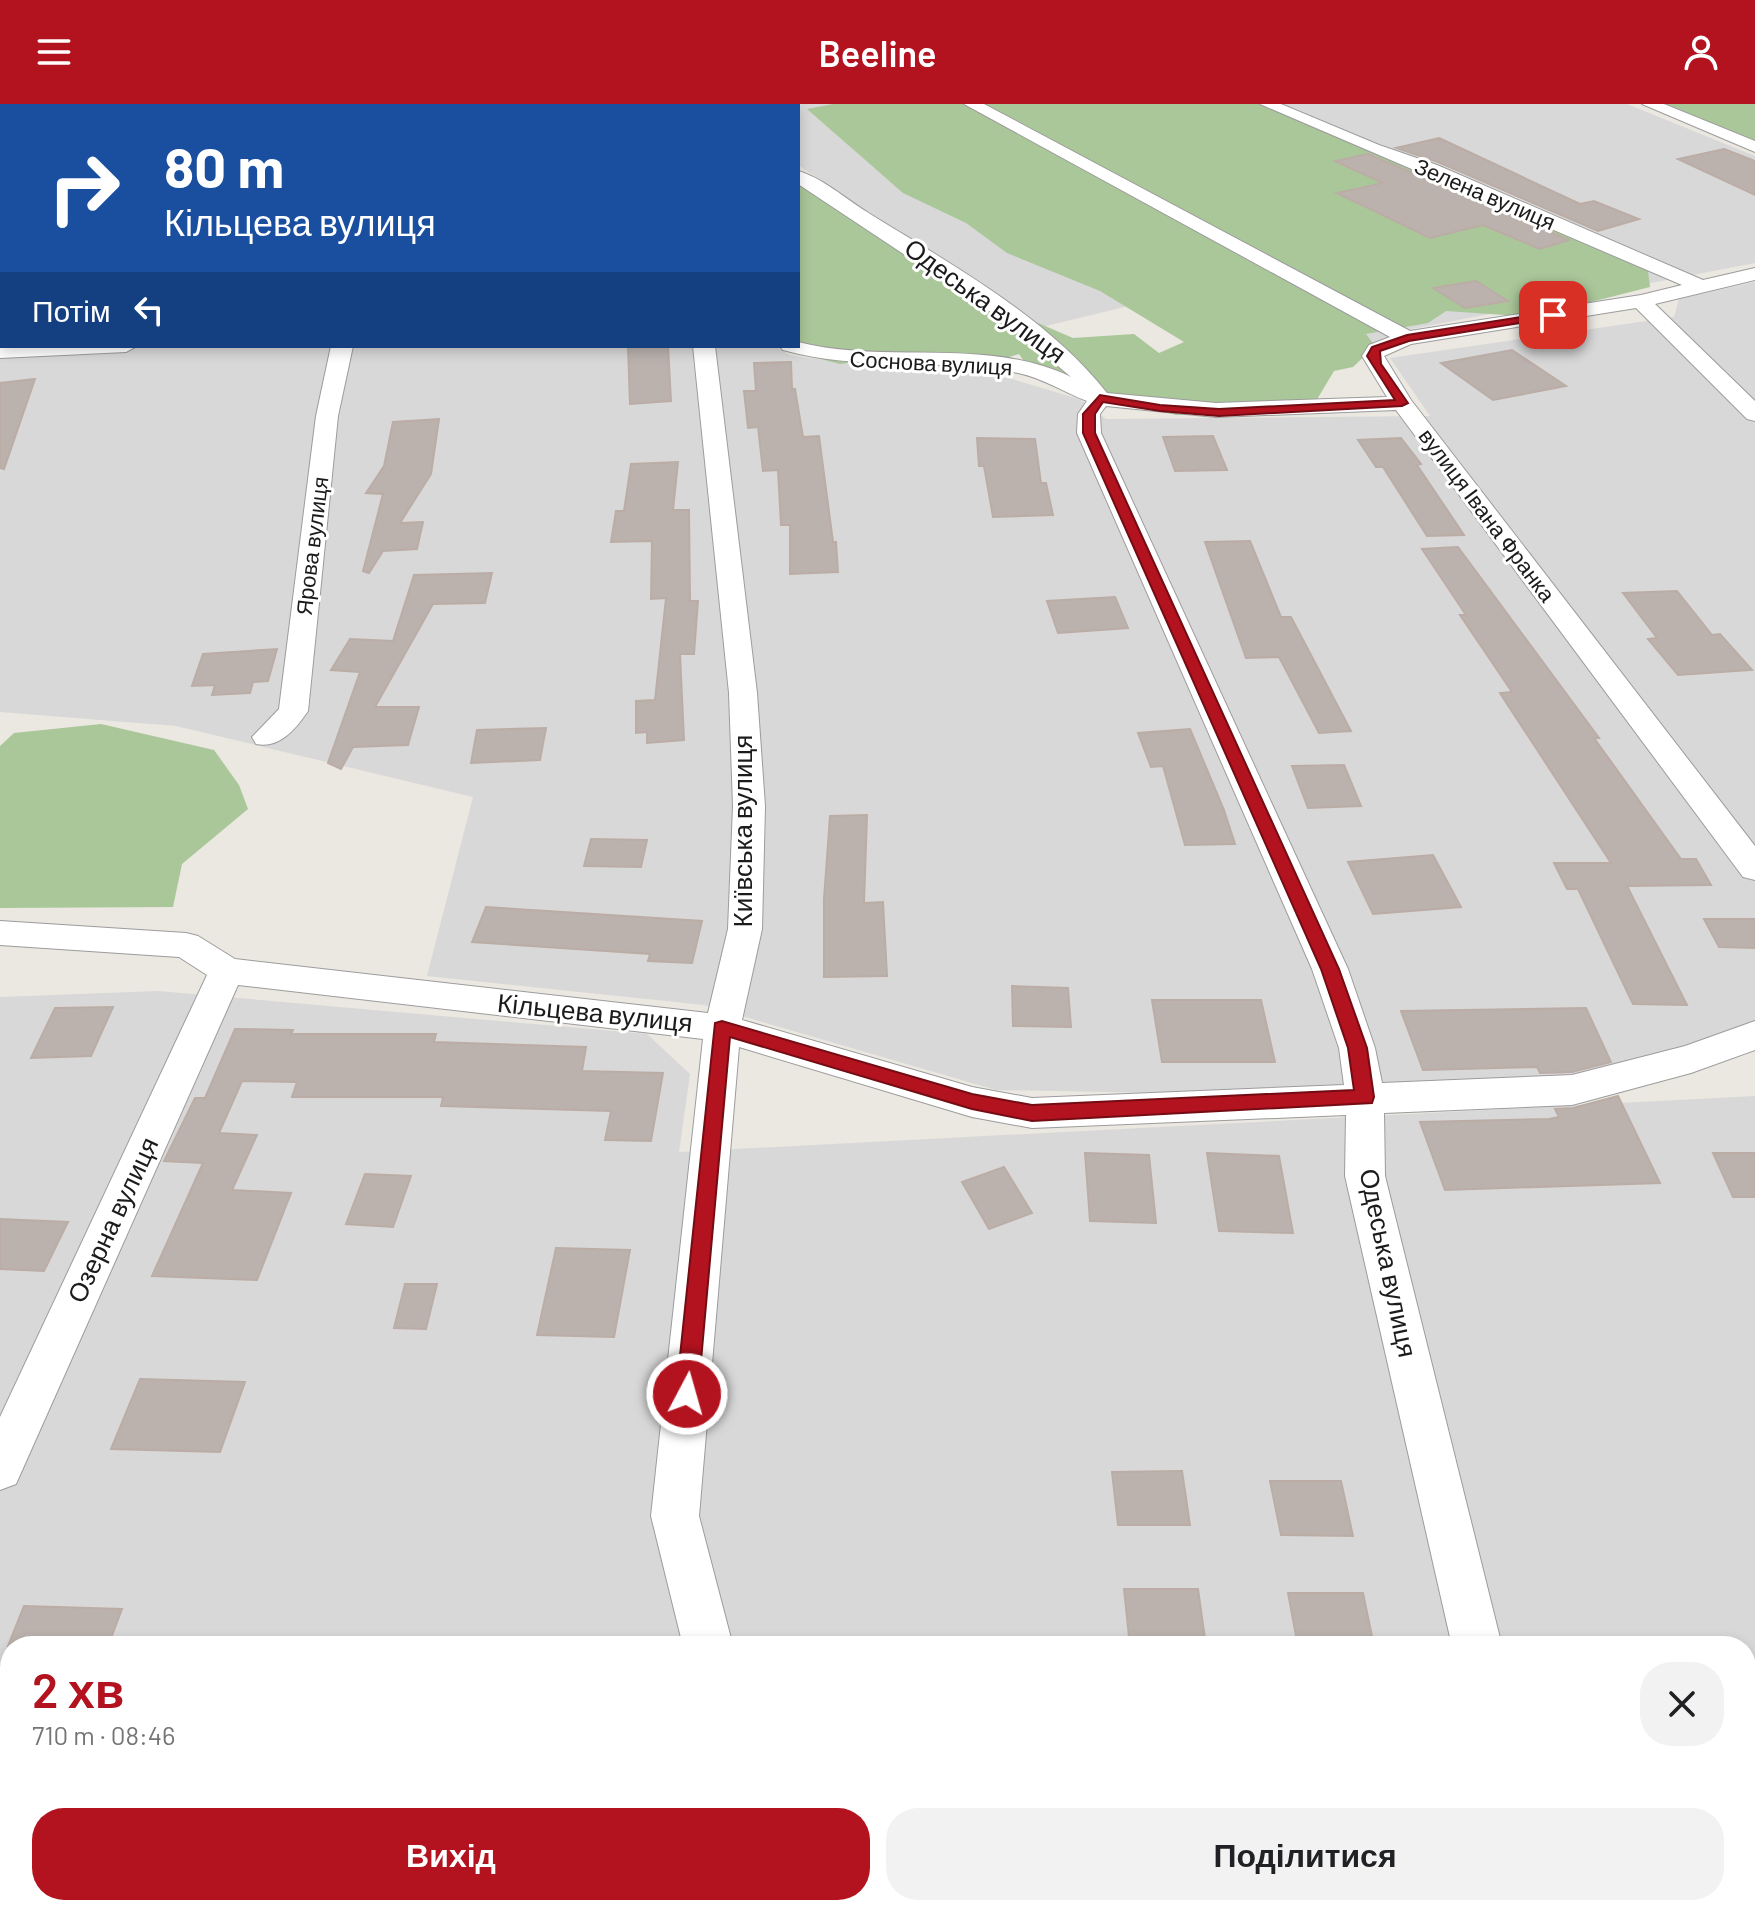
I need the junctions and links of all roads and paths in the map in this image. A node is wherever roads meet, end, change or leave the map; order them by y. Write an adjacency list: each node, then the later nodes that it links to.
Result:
1 (972, 104): 9 (street)
2 (1268, 104): 7 (street, Зелена вулиця)
3 (1650, 104): 4 (street)
4 (1755, 147)
5 (800, 177): 15 (street, Одеська вулиця)
6 (1755, 274): 7 (street)
7 (1700, 286): 8 (street)
8 (1641, 301): 9 (street); 17 (street)
9 (1407, 338): 16 (street, вулиця Івана Франка)
10 (84, 348): 14 (street)
11 (342, 348): 18 (street, Ярова вулиця)
12 (704, 348): 22 (street, Київська вулиця)
13 (798, 348): 15 (street, Соснова вулиця)
14 (0, 352)
15 (1100, 398): 16 (street, Соснова вулиця); 24 (street, Одеська вулиця)
16 (1402, 403): 19 (street, вулиця Івана Франка)
17 (1755, 414)
18 (267, 737)
19 (1755, 869)
20 (0, 933): 21 (street, Кільцева вулиця)
21 (227, 971): 22 (street, Кільцева вулиця); 25 (street, Озерна вулиця)
22 (722, 1028): 24 (street, Кільцева вулиця); 26 (street, Київська вулиця)
23 (1755, 1035): 24 (street, Кільцева вулиця)
24 (1365, 1097): 27 (street, Одеська вулиця)
25 (0, 1468)
26 (705, 1636)
27 (1475, 1636)

